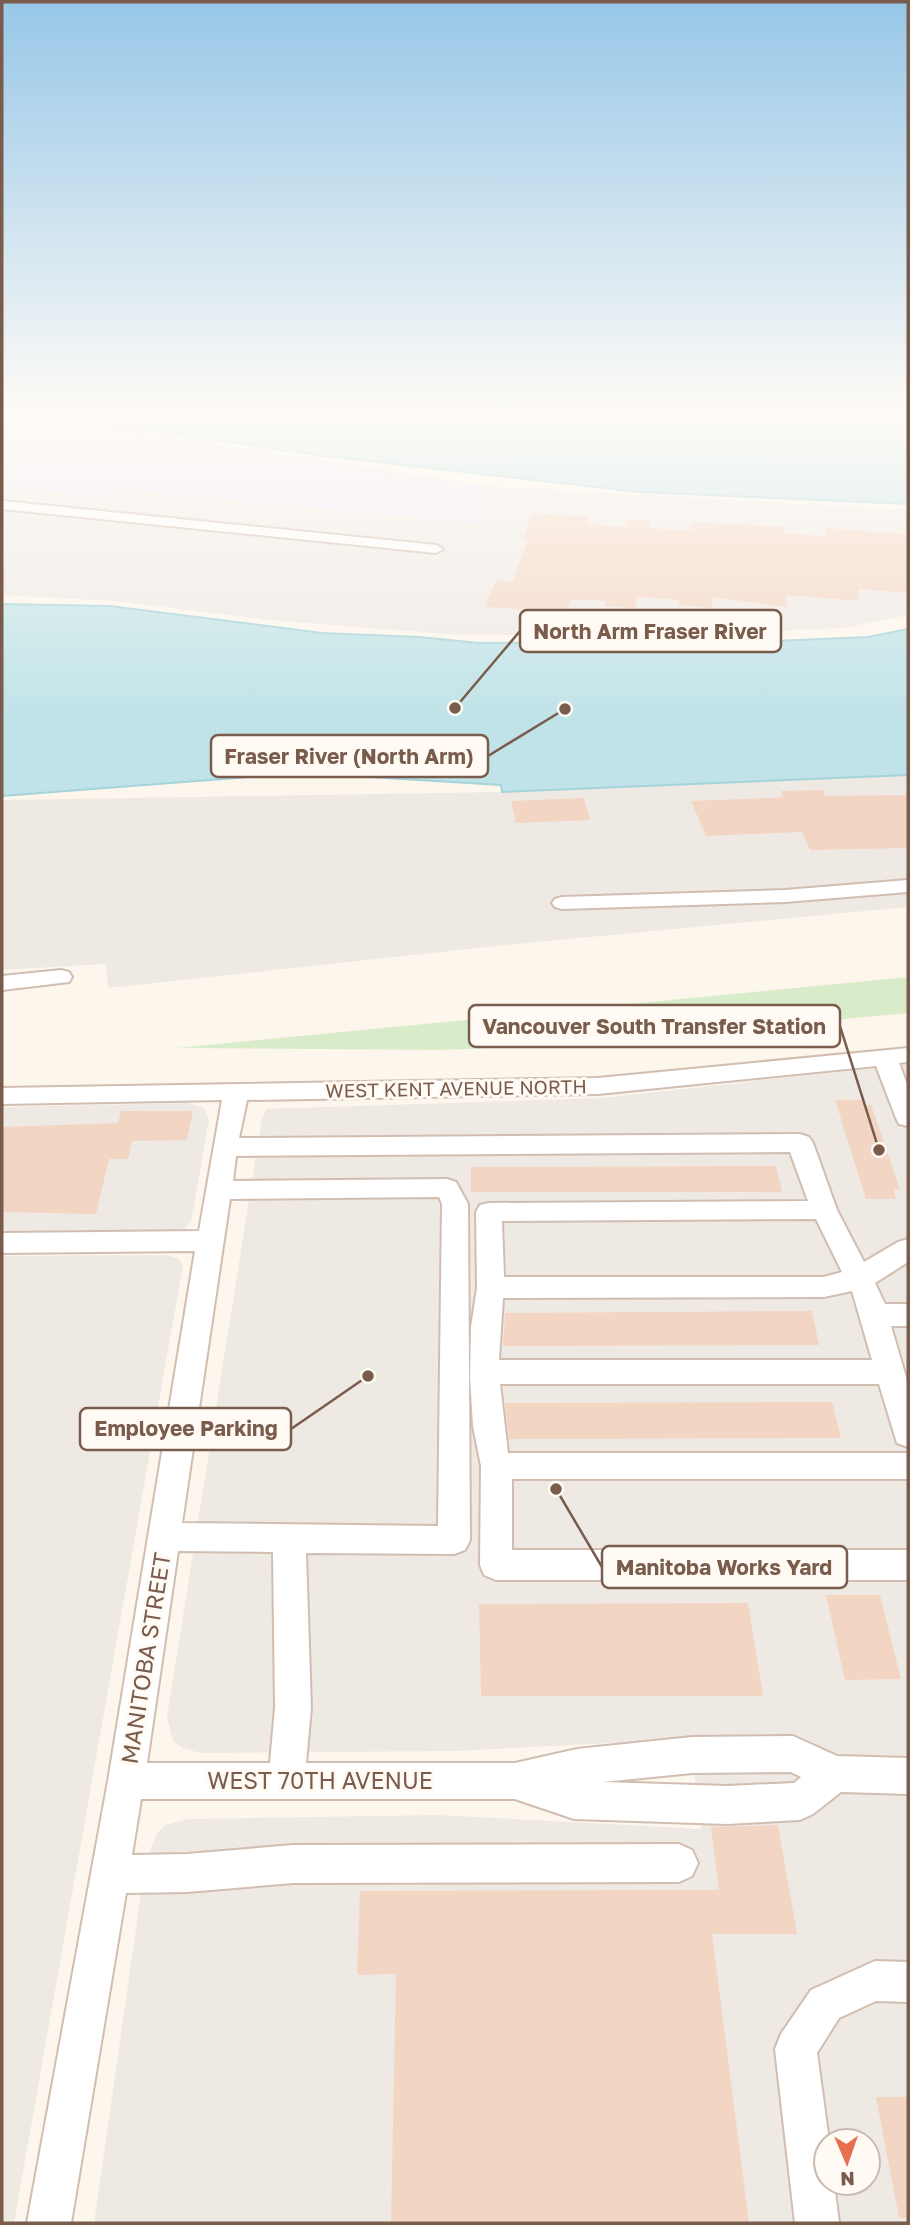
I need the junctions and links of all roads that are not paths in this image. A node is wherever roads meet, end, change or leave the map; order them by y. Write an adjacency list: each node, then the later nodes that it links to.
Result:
1 (109, 516): 2 (street)
2 (436, 549)
3 (908, 886): 4 (street)
4 (562, 903)
5 (61, 977): 6 (street)
6 (2, 983)
7 (897, 1057): 8 (street, WEST KENT AVENUE NORTH); 10 (street)
8 (236, 1092): 9 (street, WEST KENT AVENUE NORTH); 11 (street, MANITOBA STREET)
9 (2, 1096)
10 (908, 1118)
11 (225, 1147): 12 (street, MANITOBA STREET); 13 (street)
12 (218, 1189): 14 (street, MANITOBA STREET); 27 (street)
13 (824, 1210): 17 (street); 18 (street)
14 (210, 1241): 15 (street); 26 (street, MANITOBA STREET)
15 (2, 1243)
16 (908, 1249): 17 (street)
17 (859, 1279): 18 (street); 19 (street)
18 (491, 1288): 21 (street)
19 (875, 1315): 20 (street); 22 (street)
20 (908, 1315)
21 (486, 1372): 22 (street); 24 (street)
22 (891, 1372): 23 (street)
23 (908, 1434)
24 (496, 1465): 25 (street); 28 (street)
25 (908, 1465)
26 (164, 1537): 27 (street); 31 (street, MANITOBA STREET)
27 (289, 1537): 32 (street)
28 (908, 1565)
29 (835, 1774): 30 (street); 33 (street, WEST 70TH AVENUE); 33 (street, WEST 70TH AVENUE)
30 (908, 1776)
31 (126, 1781): 32 (street, WEST 70TH AVENUE); 35 (street, MANITOBA STREET)
32 (286, 1781): 33 (street, WEST 70TH AVENUE)
33 (515, 1781)
34 (679, 1863): 35 (street)
35 (110, 1874): 37 (street, MANITOBA STREET)
36 (908, 1982): 38 (street)
37 (49, 2223)
38 (817, 2223)

